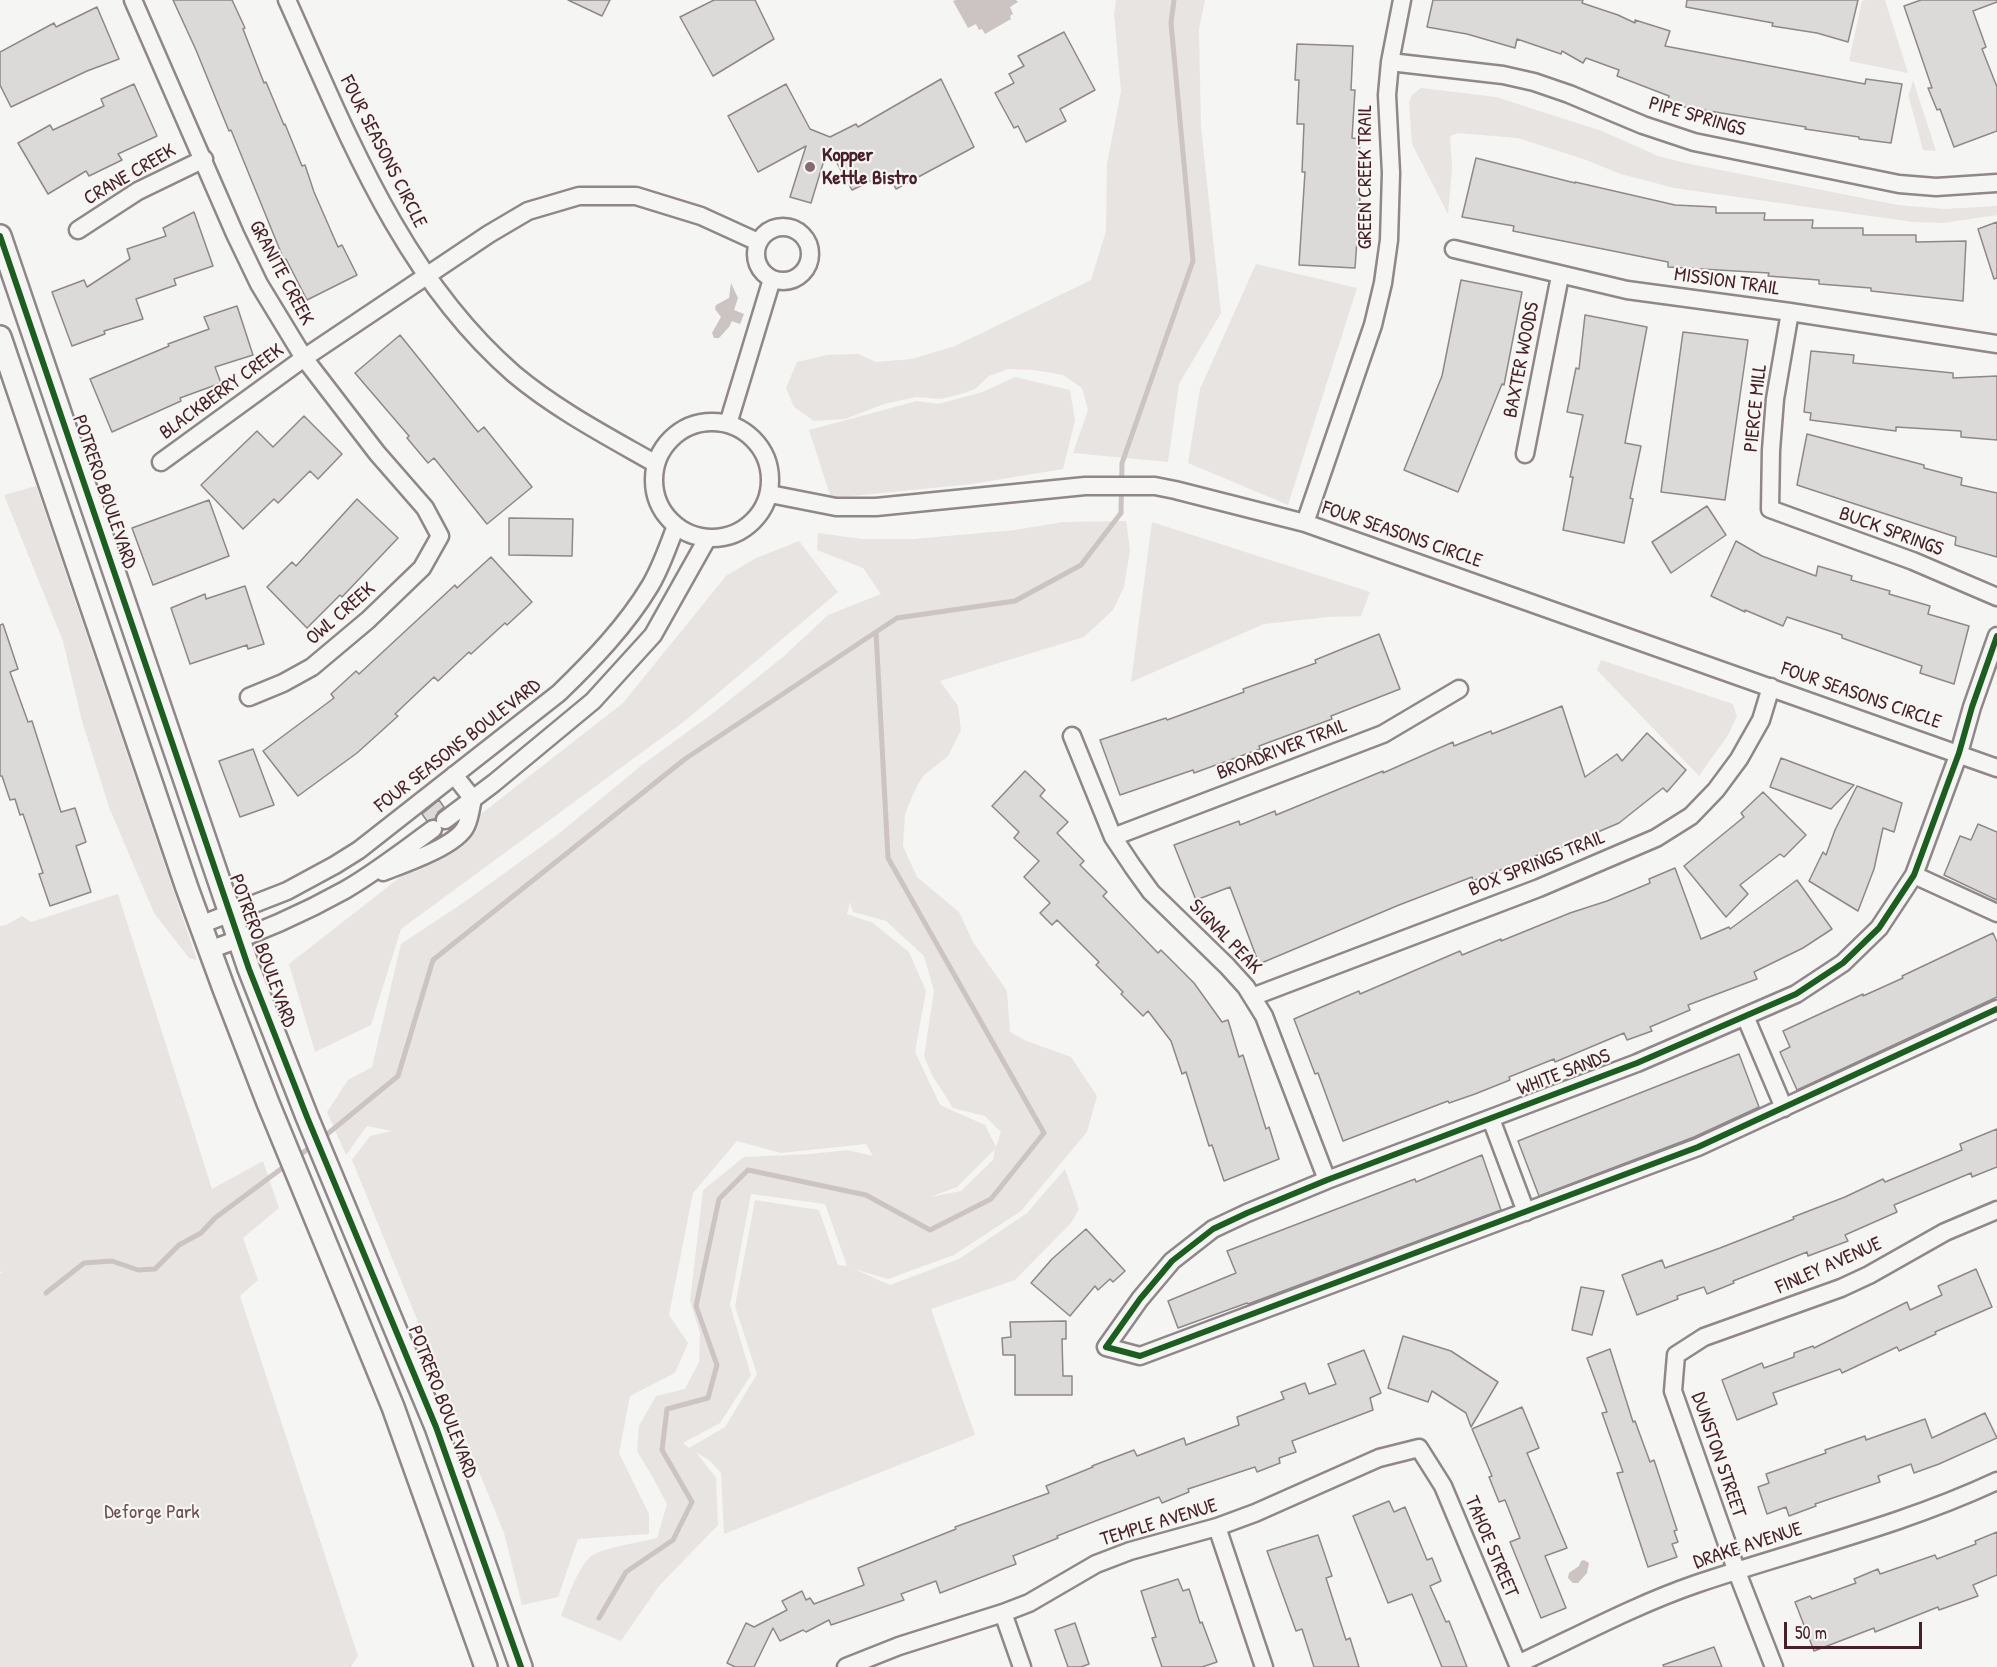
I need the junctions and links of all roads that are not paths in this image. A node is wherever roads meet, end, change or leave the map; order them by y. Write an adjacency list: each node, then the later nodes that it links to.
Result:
1 (133, 0): 5 (street, GRANITE CREEK)
2 (287, 0): 11 (street, FOUR SEASONS CIRCLE)
3 (1402, 0): 4 (street, GREEN CREEK TRAIL)
4 (1390, 62): 6 (street, PIPE SPRINGS); 24 (street, GREEN CREEK TRAIL)
5 (204, 159): 7 (street, CRANE CREEK); 17 (street, GRANITE CREEK)
6 (1997, 183)
7 (78, 230)
8 (0, 236): 44 (street, POTRERO BOULEVARD)
9 (758, 243): 11 (street, BLACKBERRY CREEK); 13 (street); 13 (street)
10 (1454, 249): 12 (street, MISSION TRAIL)
11 (427, 275): 17 (street, BLACKBERRY CREEK); 21 (street, FOUR SEASONS CIRCLE)
12 (1560, 276): 14 (street, MISSION TRAIL); 19 (street, BAXTER WOODS)
13 (772, 279): 18 (street)
14 (1790, 312): 16 (street, MISSION TRAIL); 23 (street, PIERCE MILL)
15 (0, 337): 45 (street)
16 (1997, 344)
17 (304, 358): 20 (street, BLACKBERRY CREEK); 26 (street, GRANITE CREEK)
18 (728, 424): 21 (street); 22 (street)
19 (1526, 453)
20 (161, 462)
21 (656, 464): 25 (street)
22 (770, 494): 24 (street, FOUR SEASONS CIRCLE); 27 (street)
23 (1770, 509): 28 (street, BUCK SPRINGS)
24 (1305, 522): 30 (street, FOUR SEASONS CIRCLE)
25 (676, 526): 27 (street); 36 (street, FOUR SEASONS BOULEVARD)
26 (440, 536): 32 (street, OWL CREEK)
27 (707, 539): 37 (street)
28 (1997, 597)
29 (1997, 636): 34 (street, WHITE SANDS)
30 (1771, 687): 34 (street, FOUR SEASONS CIRCLE); 48 (street, BOX SPRINGS TRAIL)
31 (1459, 689): 39 (street, BROADRIVER TRAIL)
32 (249, 697)
33 (1072, 736): 39 (street, SIGNAL PEAK)
34 (1959, 753): 35 (street, FOUR SEASONS CIRCLE); 41 (street, WHITE SANDS)
35 (1997, 768)
36 (454, 775): 37 (street); 38 (street, FOUR SEASONS BOULEVARD)
37 (473, 799): 40 (street); 42 (street)
38 (384, 830): 40 (street); 44 (street, FOUR SEASONS BOULEVARD)
39 (1113, 837): 48 (street, SIGNAL PEAK)
40 (401, 852): 42 (street)
41 (1914, 875): 43 (street); 50 (street, WHITE SANDS)
42 (360, 880): 46 (street)
43 (1997, 913)
44 (230, 914): 45 (street, FOUR SEASONS BOULEVARD); 46 (street, POTRERO BOULEVARD)
45 (201, 925): 47 (street)
46 (240, 940): 47 (street); 62 (street, POTRERO BOULEVARD)
47 (209, 950): 64 (street)
48 (1252, 997): 53 (street, SIGNAL PEAK)
49 (1997, 1009): 51 (street)
50 (1745, 1016): 51 (street); 52 (street, WHITE SANDS)
51 (1784, 1108): 55 (street)
52 (1491, 1119): 53 (street, WHITE SANDS); 55 (street)
53 (1327, 1180): 55 (street, WHITE SANDS)
54 (1997, 1210): 56 (street, FINLEY AVENUE)
55 (1526, 1212)
56 (1676, 1355): 60 (street, DUNSTON STREET)
57 (1419, 1448): 59 (street, TEMPLE AVENUE); 63 (street, TAHOE STREET)
58 (1997, 1481): 60 (street, DRAKE AVENUE)
59 (1217, 1527): 61 (street, TEMPLE AVENUE); 67 (street)
60 (1737, 1572): 63 (street, DRAKE AVENUE); 68 (street, DUNSTON STREET)
61 (1002, 1613): 65 (street, TEMPLE AVENUE); 66 (street)
62 (519, 1661): 64 (street)
63 (1518, 1666)
64 (486, 1667)
65 (846, 1667)
66 (1022, 1667)
67 (1264, 1667)
68 (1774, 1667)

